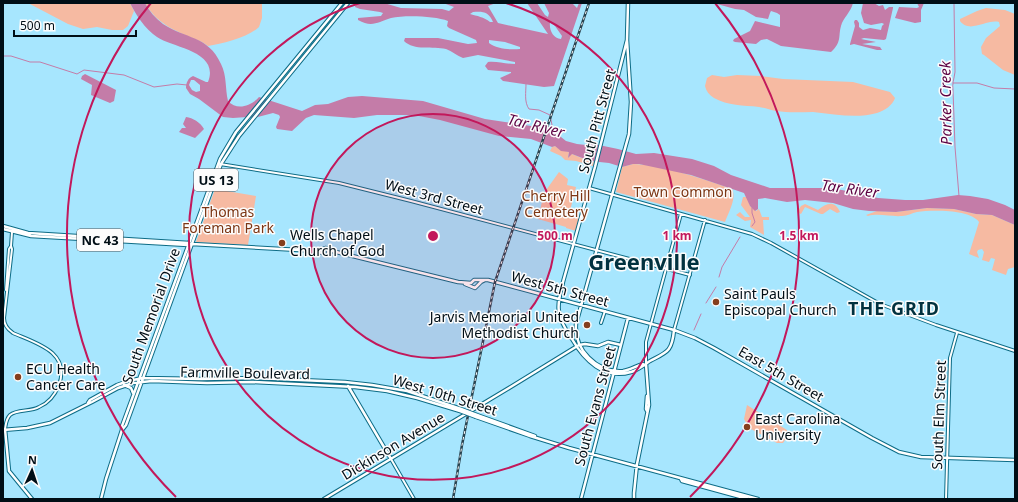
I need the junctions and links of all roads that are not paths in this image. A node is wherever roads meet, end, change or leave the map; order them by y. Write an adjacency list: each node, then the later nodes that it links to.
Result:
1 (342, 3): 7 (main road, South Memorial Drive / US 13)
2 (348, 3): 7 (main road, South Memorial Drive / US 13)
3 (628, 3): 4 (main road)
4 (627, 40): 5 (main road, South Pitt Street); 6 (main road)
5 (622, 64): 6 (main road); 8 (main road, South Pitt Street)
6 (629, 65): 9 (main road)
7 (220, 164): 18 (main road, South Memorial Drive / US 13); 19 (street, West 3rd Street)
8 (589, 188): 9 (street); 19 (main road, South Pitt Street)
9 (613, 195): 10 (street); 20 (main road)
10 (681, 213): 11 (street); 23 (street)
11 (705, 220): 24 (street); 38 (street)
12 (3, 228): 13 (main road, NC 43)
13 (12, 231): 14 (main road, NC 43); 15 (main road, NC 43); 60 (street)
14 (88, 237): 15 (main road); 16 (main road, NC 43)
15 (65, 238): 17 (main road, NC 43)
16 (109, 238): 17 (main road); 18 (main road, NC 43)
17 (85, 240): 18 (main road, NC 43)
18 (189, 244): 21 (main road); 46 (main road, South Memorial Drive / US 13); 50 (main road, South Memorial Drive / US 13)
19 (574, 244): 20 (street, West 3rd Street); 29 (main road, South Pitt Street)
20 (597, 250): 23 (street, West 3rd Street); 30 (main road)
21 (322, 252): 22 (main road); 22 (main road)
22 (328, 252): 27 (main road)
23 (666, 268): 24 (street, West 3rd Street); 34 (street)
24 (690, 275): 35 (street)
25 (486, 280): 26 (main road, West 5th Street); 28 (main road); 29 (main road, West 5th Street)
26 (476, 281): 27 (main road, West 5th Street); 28 (main road)
27 (471, 284): 28 (main road)
28 (478, 285)
29 (559, 299): 30 (main road, West 5th Street); 39 (main road, South Pitt Street)
30 (581, 305): 31 (main road, West 5th Street); 36 (main road)
31 (605, 311): 32 (main road, West 5th Street); 33 (street)
32 (628, 318): 34 (main road, East 5th Street); 41 (main road, South Evans Street)
33 (601, 323)
34 (650, 324): 35 (main road, East 5th Street); 44 (street)
35 (674, 330): 37 (main road, East 5th Street); 40 (main road)
36 (575, 331): 39 (main road); 42 (main road)
37 (681, 333): 40 (main road); 63 (main road, East 5th Street)
38 (958, 333): 43 (street); 63 (street, South Elm Street)
39 (569, 334): 42 (main road, South Pitt Street)
40 (672, 340): 44 (main road)
41 (621, 345): 42 (main road); 47 (main road, South Evans Street)
42 (578, 346): 47 (main road, South Pitt Street); 64 (main road, Dickinson Avenue)
43 (1015, 351)
44 (646, 364): 45 (main road); 47 (main road); 48 (main road)
45 (637, 369): 47 (main road); 48 (main road)
46 (146, 370): 49 (main road); 51 (main road, South Memorial Drive / US 13)
47 (614, 372): 62 (main road, South Evans Street)
48 (646, 374): 66 (main road)
49 (152, 377): 51 (main road, Farmville Boulevard); 54 (main road, Farmville Boulevard)
50 (138, 378): 51 (main road, Farmville Boulevard); 52 (main road, South Memorial Drive / US 13); 58 (main road, Farmville Boulevard)
51 (143, 378): 53 (main road, South Memorial Drive / US 13)
52 (137, 382): 53 (main road, Farmville Boulevard); 55 (main road, Farmville Boulevard); 57 (main road, South Memorial Drive / US 13)
53 (142, 382): 56 (main road, Farmville Boulevard); 61 (main road, South Memorial Drive / US 13)
54 (345, 382): 56 (main road); 59 (main road, West 10th Street)
55 (124, 385): 57 (main road); 58 (main road, Farmville Boulevard)
56 (348, 386): 59 (main road, West 10th Street); 64 (main road)
57 (133, 393): 61 (main road, South Memorial Drive / US 13)
58 (88, 403): 60 (main road)
59 (461, 410): 62 (main road, West 10th Street, bridge)
60 (4, 430): 70 (main road)
61 (122, 430): 71 (main road, South Memorial Drive / US 13)
62 (592, 455): 66 (main road, West 10th Street); 74 (main road, South Evans Street)
63 (947, 458): 65 (main road, East 5th Street); 78 (street, South Elm Street)
64 (391, 459): 72 (main road, Dickinson Avenue); 73 (street)
65 (1015, 460)
66 (637, 467): 67 (main road, West 10th Street); 75 (main road)
67 (681, 479): 68 (main road); 69 (main road)
68 (722, 492): 69 (main road); 76 (main road)
69 (732, 492): 77 (main road)
70 (32, 499)
71 (101, 499)
72 (324, 499)
73 (414, 499)
74 (581, 499)
75 (634, 499)
76 (748, 499)
77 (758, 499)
78 (946, 499)

